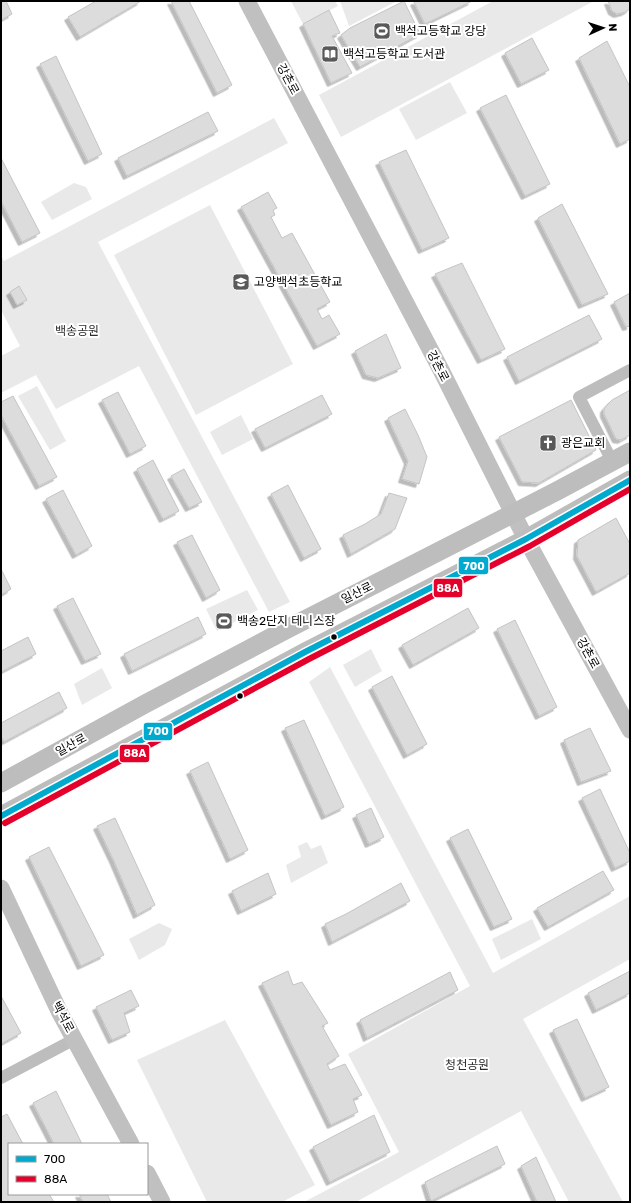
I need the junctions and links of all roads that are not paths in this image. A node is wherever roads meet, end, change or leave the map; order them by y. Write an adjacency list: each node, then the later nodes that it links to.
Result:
1 (247, 1): 6 (main road, 강촌로)
2 (630, 370): 4 (street)
3 (630, 452): 4 (main road, 일산로)
4 (612, 461): 6 (main road, 일산로)
5 (628, 486): 7 (main road)
6 (513, 513): 7 (main road, 강촌로); 9 (main road, 일산로)
7 (526, 539): 8 (main road, 강촌로); 10 (main road)
8 (630, 730)
9 (1, 783)
10 (1, 816)
11 (1, 888): 12 (main road, 백석로)
12 (75, 1040): 13 (street); 14 (main road, 백석로)
13 (1, 1078)
14 (130, 1143)
15 (148, 1175): 16 (main road)
16 (161, 1201)

